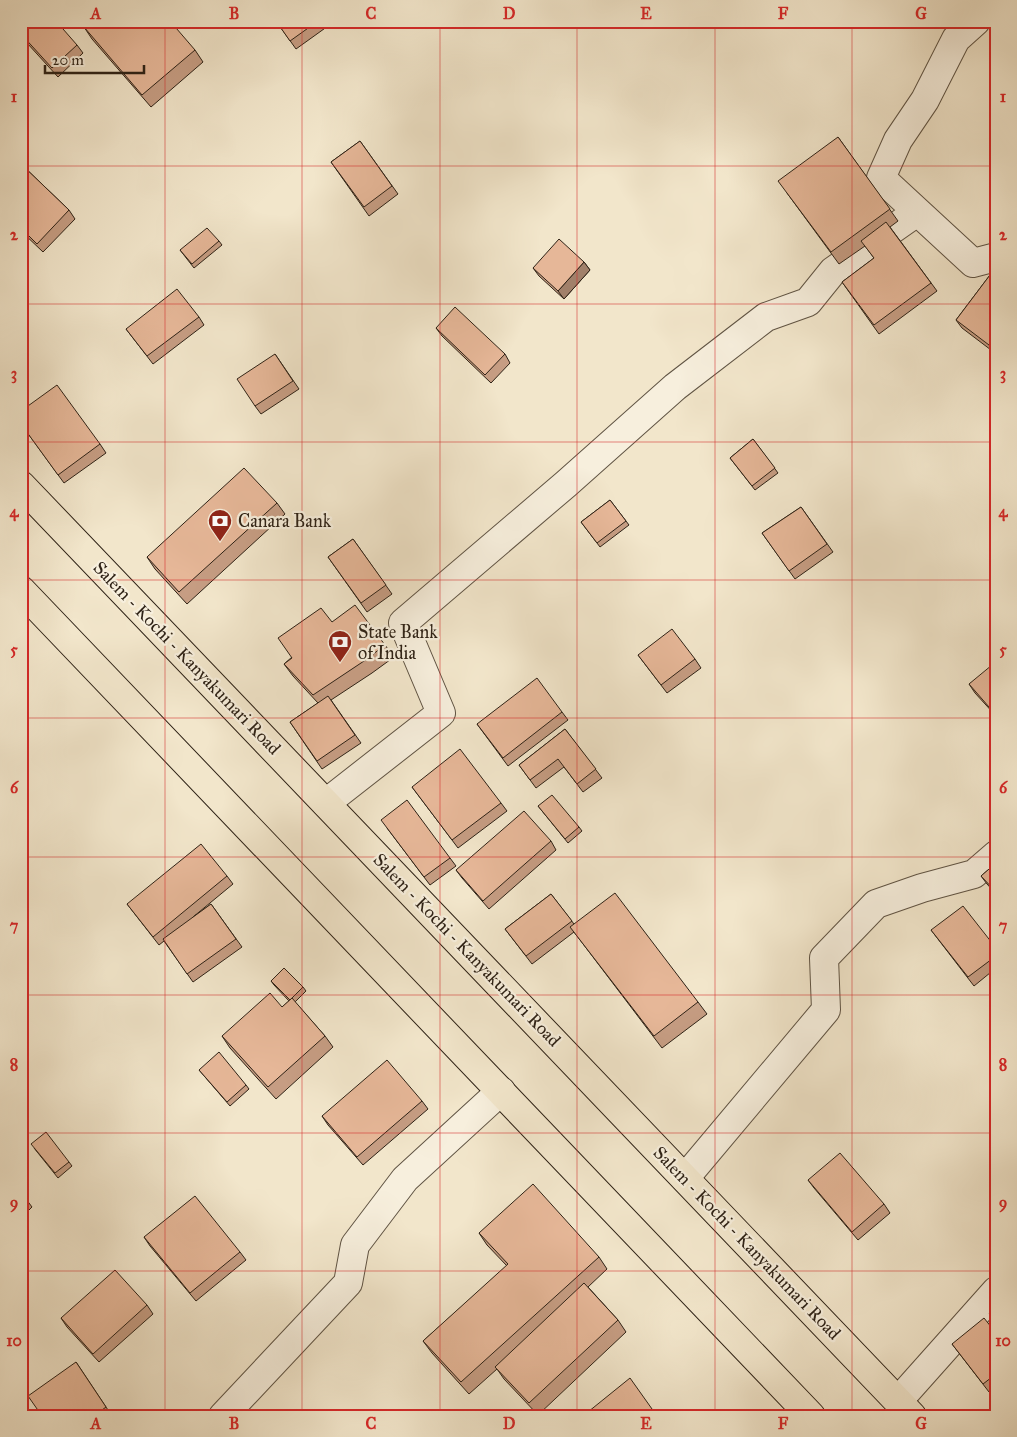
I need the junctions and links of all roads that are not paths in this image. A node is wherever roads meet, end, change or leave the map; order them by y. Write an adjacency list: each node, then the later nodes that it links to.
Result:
1 (976, 21): 2 (street)
2 (917, 212): 3 (street); 6 (street)
3 (996, 258)
4 (21, 485): 6 (highway, Salem - Kochi - Kanyakumari Road)
5 (21, 590): 8 (highway)
6 (326, 803): 9 (highway, Salem - Kochi - Kanyakumari Road)
7 (996, 855): 9 (street)
8 (501, 1091): 12 (street); 13 (highway)
9 (685, 1178): 11 (highway, Salem - Kochi - Kanyakumari Road)
10 (996, 1291): 11 (street)
11 (905, 1408)
12 (223, 1416)
13 (811, 1416)

